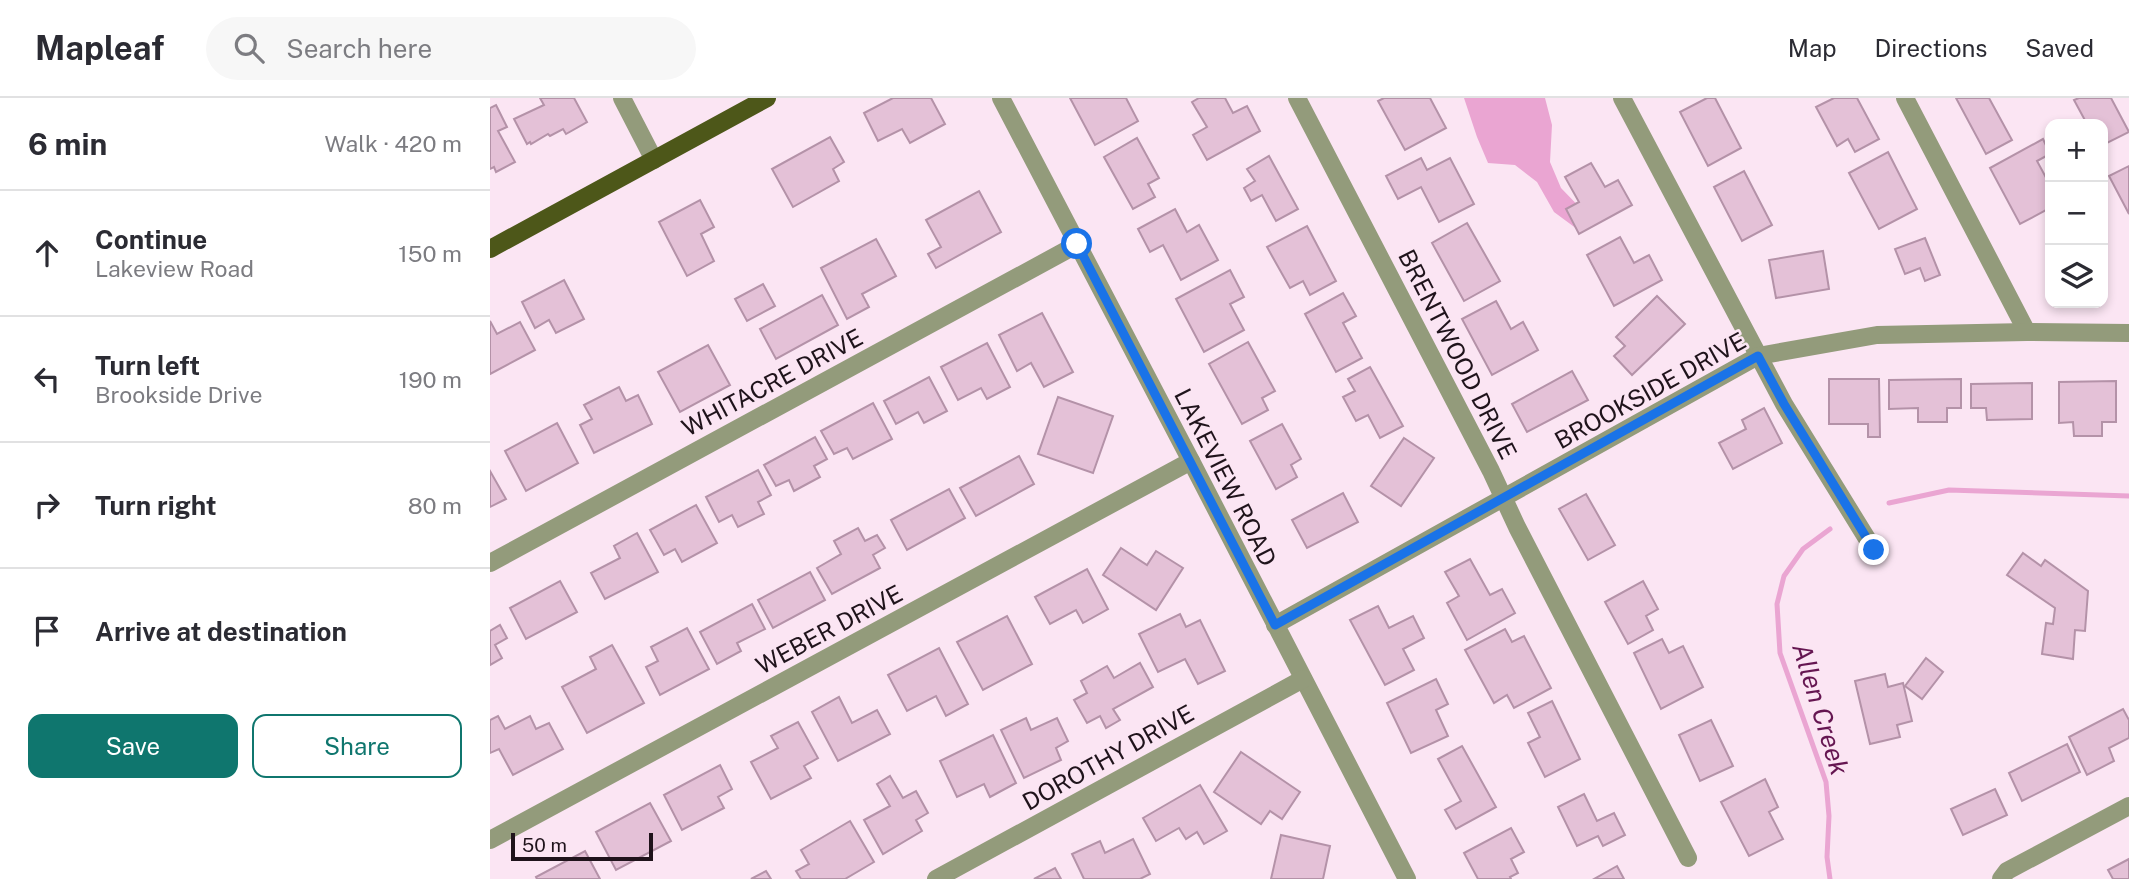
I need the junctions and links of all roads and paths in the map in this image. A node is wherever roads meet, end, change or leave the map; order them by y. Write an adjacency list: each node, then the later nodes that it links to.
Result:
1 (622, 98): 7 (street)
2 (767, 98): 7 (main road)
3 (1001, 98): 8 (street, LAKEVIEW ROAD)
4 (1297, 98): 14 (street, BRENTWOOD DRIVE)
5 (1622, 98): 12 (street)
6 (1905, 98): 10 (street)
7 (653, 160): 9 (main road)
8 (1077, 244): 13 (street, LAKEVIEW ROAD); 16 (street, WHITACRE DRIVE)
9 (490, 249)
10 (2027, 332): 11 (street, BROOKSIDE DRIVE); 12 (street, BROOKSIDE DRIVE)
11 (2129, 333)
12 (1758, 356): 14 (street, BROOKSIDE DRIVE); 15 (street)
13 (1191, 461): 17 (street, LAKEVIEW ROAD); 20 (street, WEBER DRIVE)
14 (1504, 498): 17 (street, BROOKSIDE DRIVE); 21 (street, BRENTWOOD DRIVE)
15 (1874, 550)
16 (490, 563)
17 (1275, 625): 18 (street, LAKEVIEW ROAD)
18 (1303, 679): 22 (street, DOROTHY DRIVE); 23 (street, LAKEVIEW ROAD)
19 (2129, 806): 24 (street)
20 (490, 840)
21 (1688, 858)
22 (936, 879)
23 (1407, 879)
24 (2001, 879)

